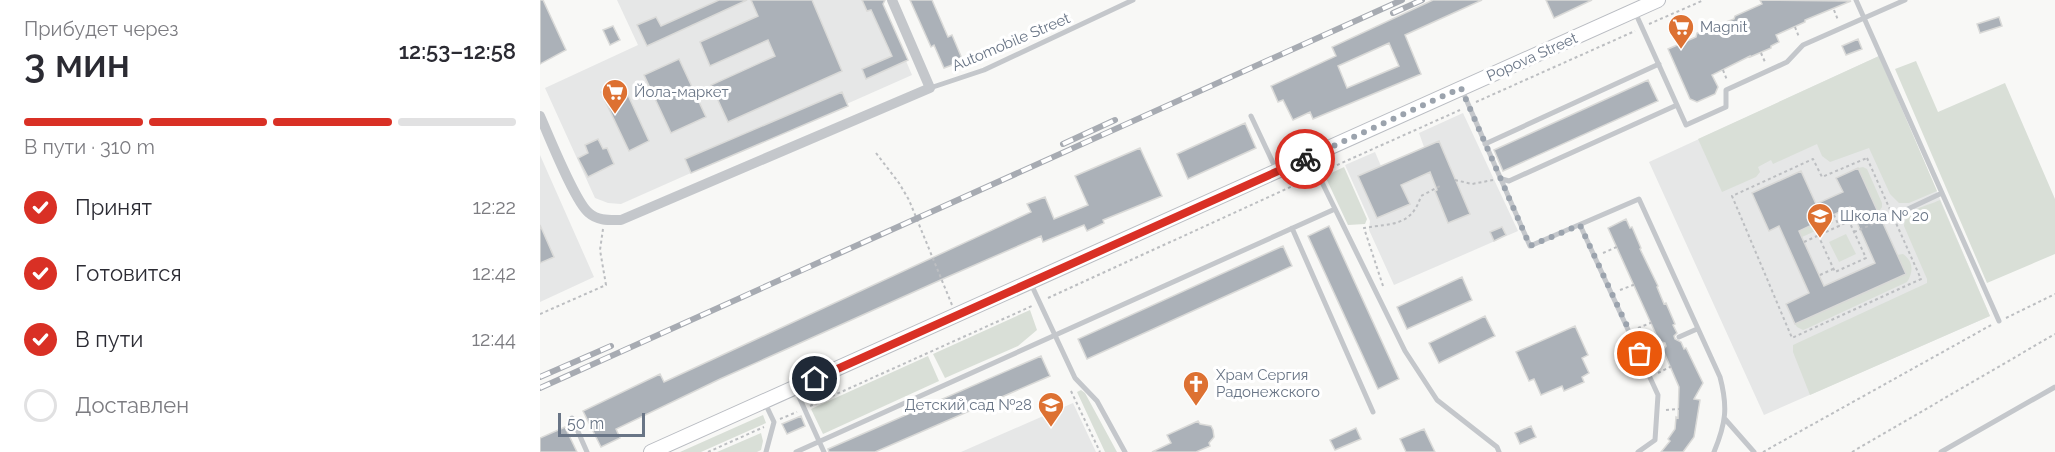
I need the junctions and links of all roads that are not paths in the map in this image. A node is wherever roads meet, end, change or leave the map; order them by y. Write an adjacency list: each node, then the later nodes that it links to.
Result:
1 (892, 0): 9 (street)
2 (1133, 0): 9 (lane, Automobile Street)
3 (1658, 0): 6 (street, Popova Street)
4 (1856, 0): 7 (lane)
5 (1905, 0): 7 (lane)
6 (1635, 10): 8 (lane); 10 (street, Popova Street)
7 (1864, 18): 11 (lane); 18 (lane)
8 (1659, 64): 11 (lane); 14 (lane)
9 (930, 88): 12 (street)
10 (1461, 88): 14 (lane); 15 (street, Popova Street)
11 (1677, 105): 17 (lane)
12 (540, 116)
13 (1251, 116): 16 (lane)
14 (1485, 144): 17 (lane)
15 (1310, 157): 16 (street, Popova Street); 19 (lane)
16 (1277, 172): 23 (street, Popova Street)
17 (1502, 179): 21 (lane)
18 (1942, 193): 20 (lane); 24 (lane)
19 (1335, 209): 22 (lane); 43 (lane)
20 (1893, 216)
21 (1580, 225): 25 (lane); 29 (lane)
22 (1292, 228): 26 (lane); 33 (lane)
23 (1030, 283): 26 (lane); 31 (street, Popova Street)
24 (1999, 321)
25 (1697, 329): 27 (lane); 35 (lane)
26 (1056, 334): 36 (lane); 42 (lane)
27 (1679, 337)
28 (1660, 345): 29 (lane)
29 (1640, 354): 44 (lane)
30 (2055, 387): 47 (lane)
31 (795, 388): 32 (street, Popova Street); 36 (lane)
32 (765, 402): 37 (street, Popova Street); 39 (lane)
33 (1373, 412)
34 (572, 418): 38 (lane)
35 (1725, 419): 45 (lane); 46 (lane)
36 (819, 441): 40 (lane); 41 (lane)
37 (661, 450)
38 (587, 452)
39 (766, 452)
40 (796, 452)
41 (824, 452)
42 (1125, 452)
43 (1499, 452)
44 (1638, 452)
45 (1714, 452)
46 (1754, 452)
47 (1941, 452)

